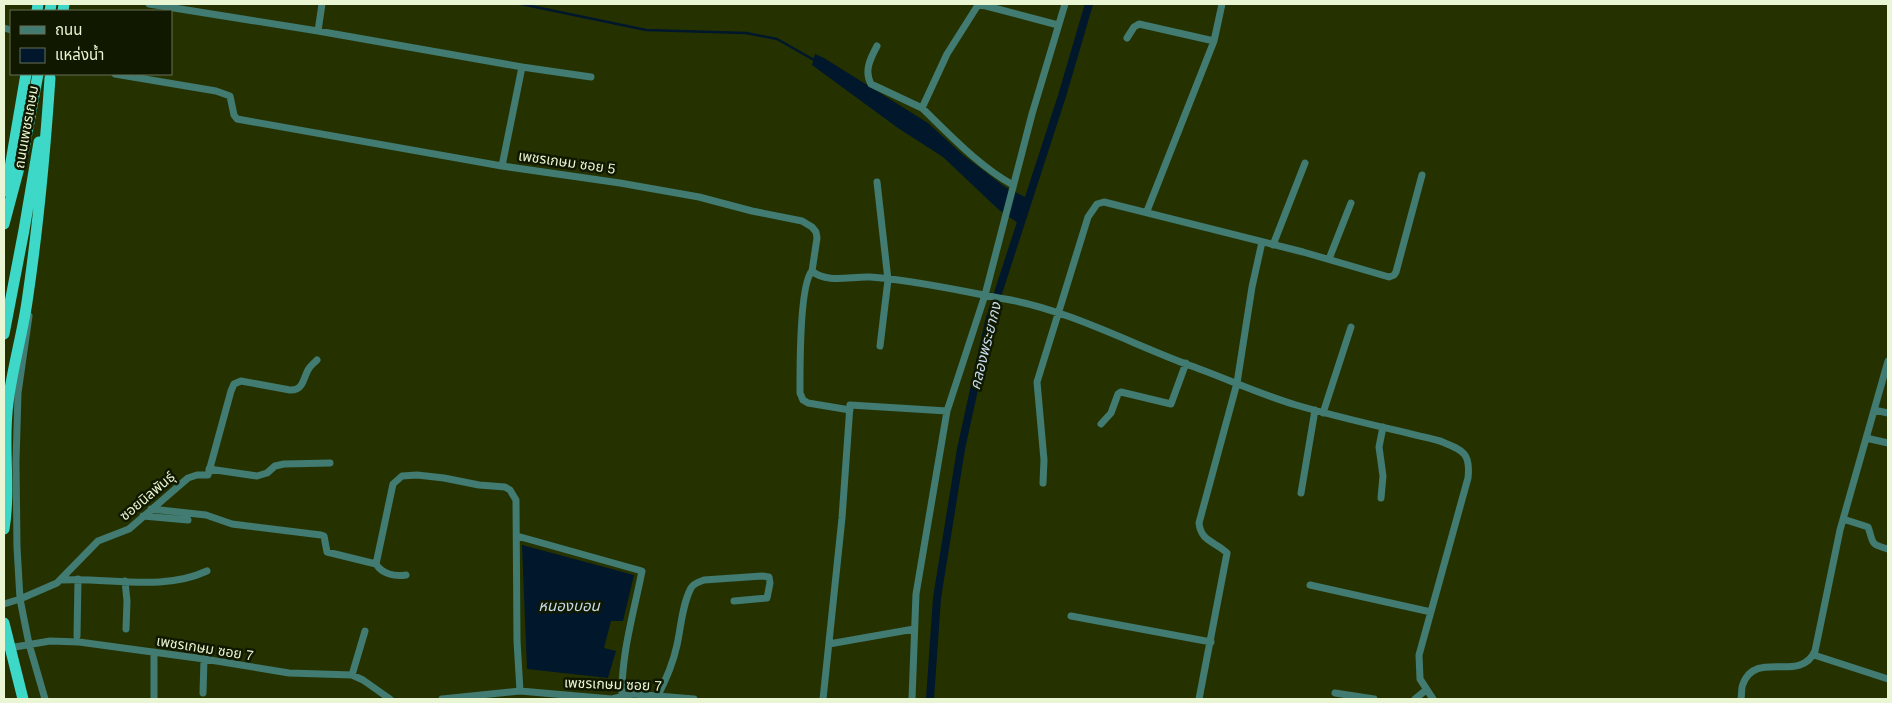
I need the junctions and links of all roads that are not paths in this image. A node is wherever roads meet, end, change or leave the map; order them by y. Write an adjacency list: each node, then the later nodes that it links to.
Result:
1 (149, 4): 6 (street)
2 (322, 4): 6 (street)
3 (1064, 4): 5 (street)
4 (1222, 4): 8 (street)
5 (1058, 25): 16 (street); 21 (street)
6 (318, 31): 10 (street)
7 (1127, 38): 8 (street)
8 (1214, 41): 24 (street)
9 (877, 46): 16 (street)
10 (522, 67): 15 (street); 18 (street)
11 (26, 75): 23 (highway, ถนนเพชรเกษม)
12 (38, 75): 25 (highway)
13 (121, 75): 18 (street, เพชรเกษม ซอย 5)
14 (51, 76): 32 (highway); 35 (highway, ถนนเพชรเกษม)
15 (591, 77)
16 (922, 108): 21 (street)
17 (1305, 163): 27 (street)
18 (502, 166): 29 (street, เพชรเกษม ซอย 5)
19 (1422, 175): 28 (street)
20 (877, 182): 30 (street)
21 (1013, 186): 31 (street)
22 (1351, 203): 28 (street)
23 (4, 207)
24 (1147, 211): 26 (street); 33 (street)
25 (4, 224)
26 (1262, 242): 27 (street); 40 (street)
27 (1273, 245): 28 (street)
28 (1329, 259)
29 (812, 271): 30 (street); 41 (street)
30 (888, 280): 31 (street); 36 (street)
31 (987, 296): 33 (street); 44 (street)
32 (27, 304): 60 (highway); 70 (street)
33 (1058, 314): 39 (street); 53 (street)
34 (1351, 327): 45 (street)
35 (4, 334)
36 (880, 346)
37 (317, 360): 52 (street)
38 (1888, 361): 43 (street)
39 (1186, 364): 40 (street); 47 (street)
40 (1237, 383): 42 (street); 80 (street)
41 (850, 410): 44 (street); 82 (street)
42 (1315, 410): 45 (street); 54 (street)
43 (1874, 410): 46 (street); 49 (street)
44 (946, 411): 77 (street)
45 (1323, 413): 48 (street)
46 (1888, 413)
47 (1101, 424)
48 (1383, 427): 55 (street); 73 (street)
49 (1866, 438): 50 (street); 58 (street)
50 (1888, 443)
51 (330, 462): 52 (street)
52 (209, 472): 56 (street, ซอยนิลพันธุ์)
53 (1043, 483)
54 (1301, 493)
55 (1381, 498)
56 (151, 509): 57 (street, ซอยนิลพันธุ์); 63 (street)
57 (143, 516): 59 (street); 67 (street, ซอยนิลพันธุ์)
58 (1844, 519): 62 (street); 85 (street)
59 (188, 520)
60 (4, 528)
61 (517, 536): 63 (street); 90 (street); 93 (street)
62 (1888, 549)
63 (376, 564): 65 (street)
64 (207, 571): 68 (street)
65 (406, 575)
66 (78, 579): 67 (street); 68 (street); 79 (street)
67 (60, 580): 70 (street, ซอยนิลพันธุ์)
68 (124, 581): 76 (street)
69 (1310, 585): 73 (street)
70 (20, 599): 72 (street, ซอยนิลพันธุ์); 81 (street)
71 (734, 601): 94 (street)
72 (4, 604)
73 (1431, 612): 89 (street)
74 (1071, 616): 80 (street)
75 (4, 623): 83 (highway)
76 (126, 628)
77 (914, 629): 82 (street); 103 (street)
78 (365, 631): 87 (street)
79 (77, 636)
80 (1211, 642): 104 (street)
81 (29, 644): 83 (street, เพชรเกษม ซอย 7); 84 (street, เพชรเกษม ซอย 7); 96 (street)
82 (829, 644): 102 (street)
83 (9, 648): 95 (highway)
84 (154, 652): 86 (street, เพชรเกษม ซอย 7); 97 (street)
85 (1814, 654): 88 (street); 108 (street)
86 (204, 659): 87 (street, เพชรเกษม ซอย 7); 92 (street)
87 (352, 675): 98 (street, เพชรเกษม ซอย 7)
88 (1888, 679)
89 (1426, 690): 106 (street); 107 (street)
90 (520, 691): 99 (street, เพชรเกษม ซอย 7); 100 (street, เพชรเกษม ซอย 7)
91 (1335, 692): 105 (street)
92 (203, 693)
93 (622, 697): 94 (street, เพชรเกษม ซอย 7); 100 (street, เพชรเกษม ซอย 7)
94 (657, 697): 101 (street, เพชรเกษม ซอย 7)
95 (23, 699)
96 (45, 699)
97 (154, 699)
98 (390, 699)
99 (442, 699)
100 (612, 699)
101 (694, 699)
102 (823, 699)
103 (912, 699)
104 (1199, 699)
105 (1374, 699)
106 (1415, 699)
107 (1434, 699)
108 (1741, 699)

